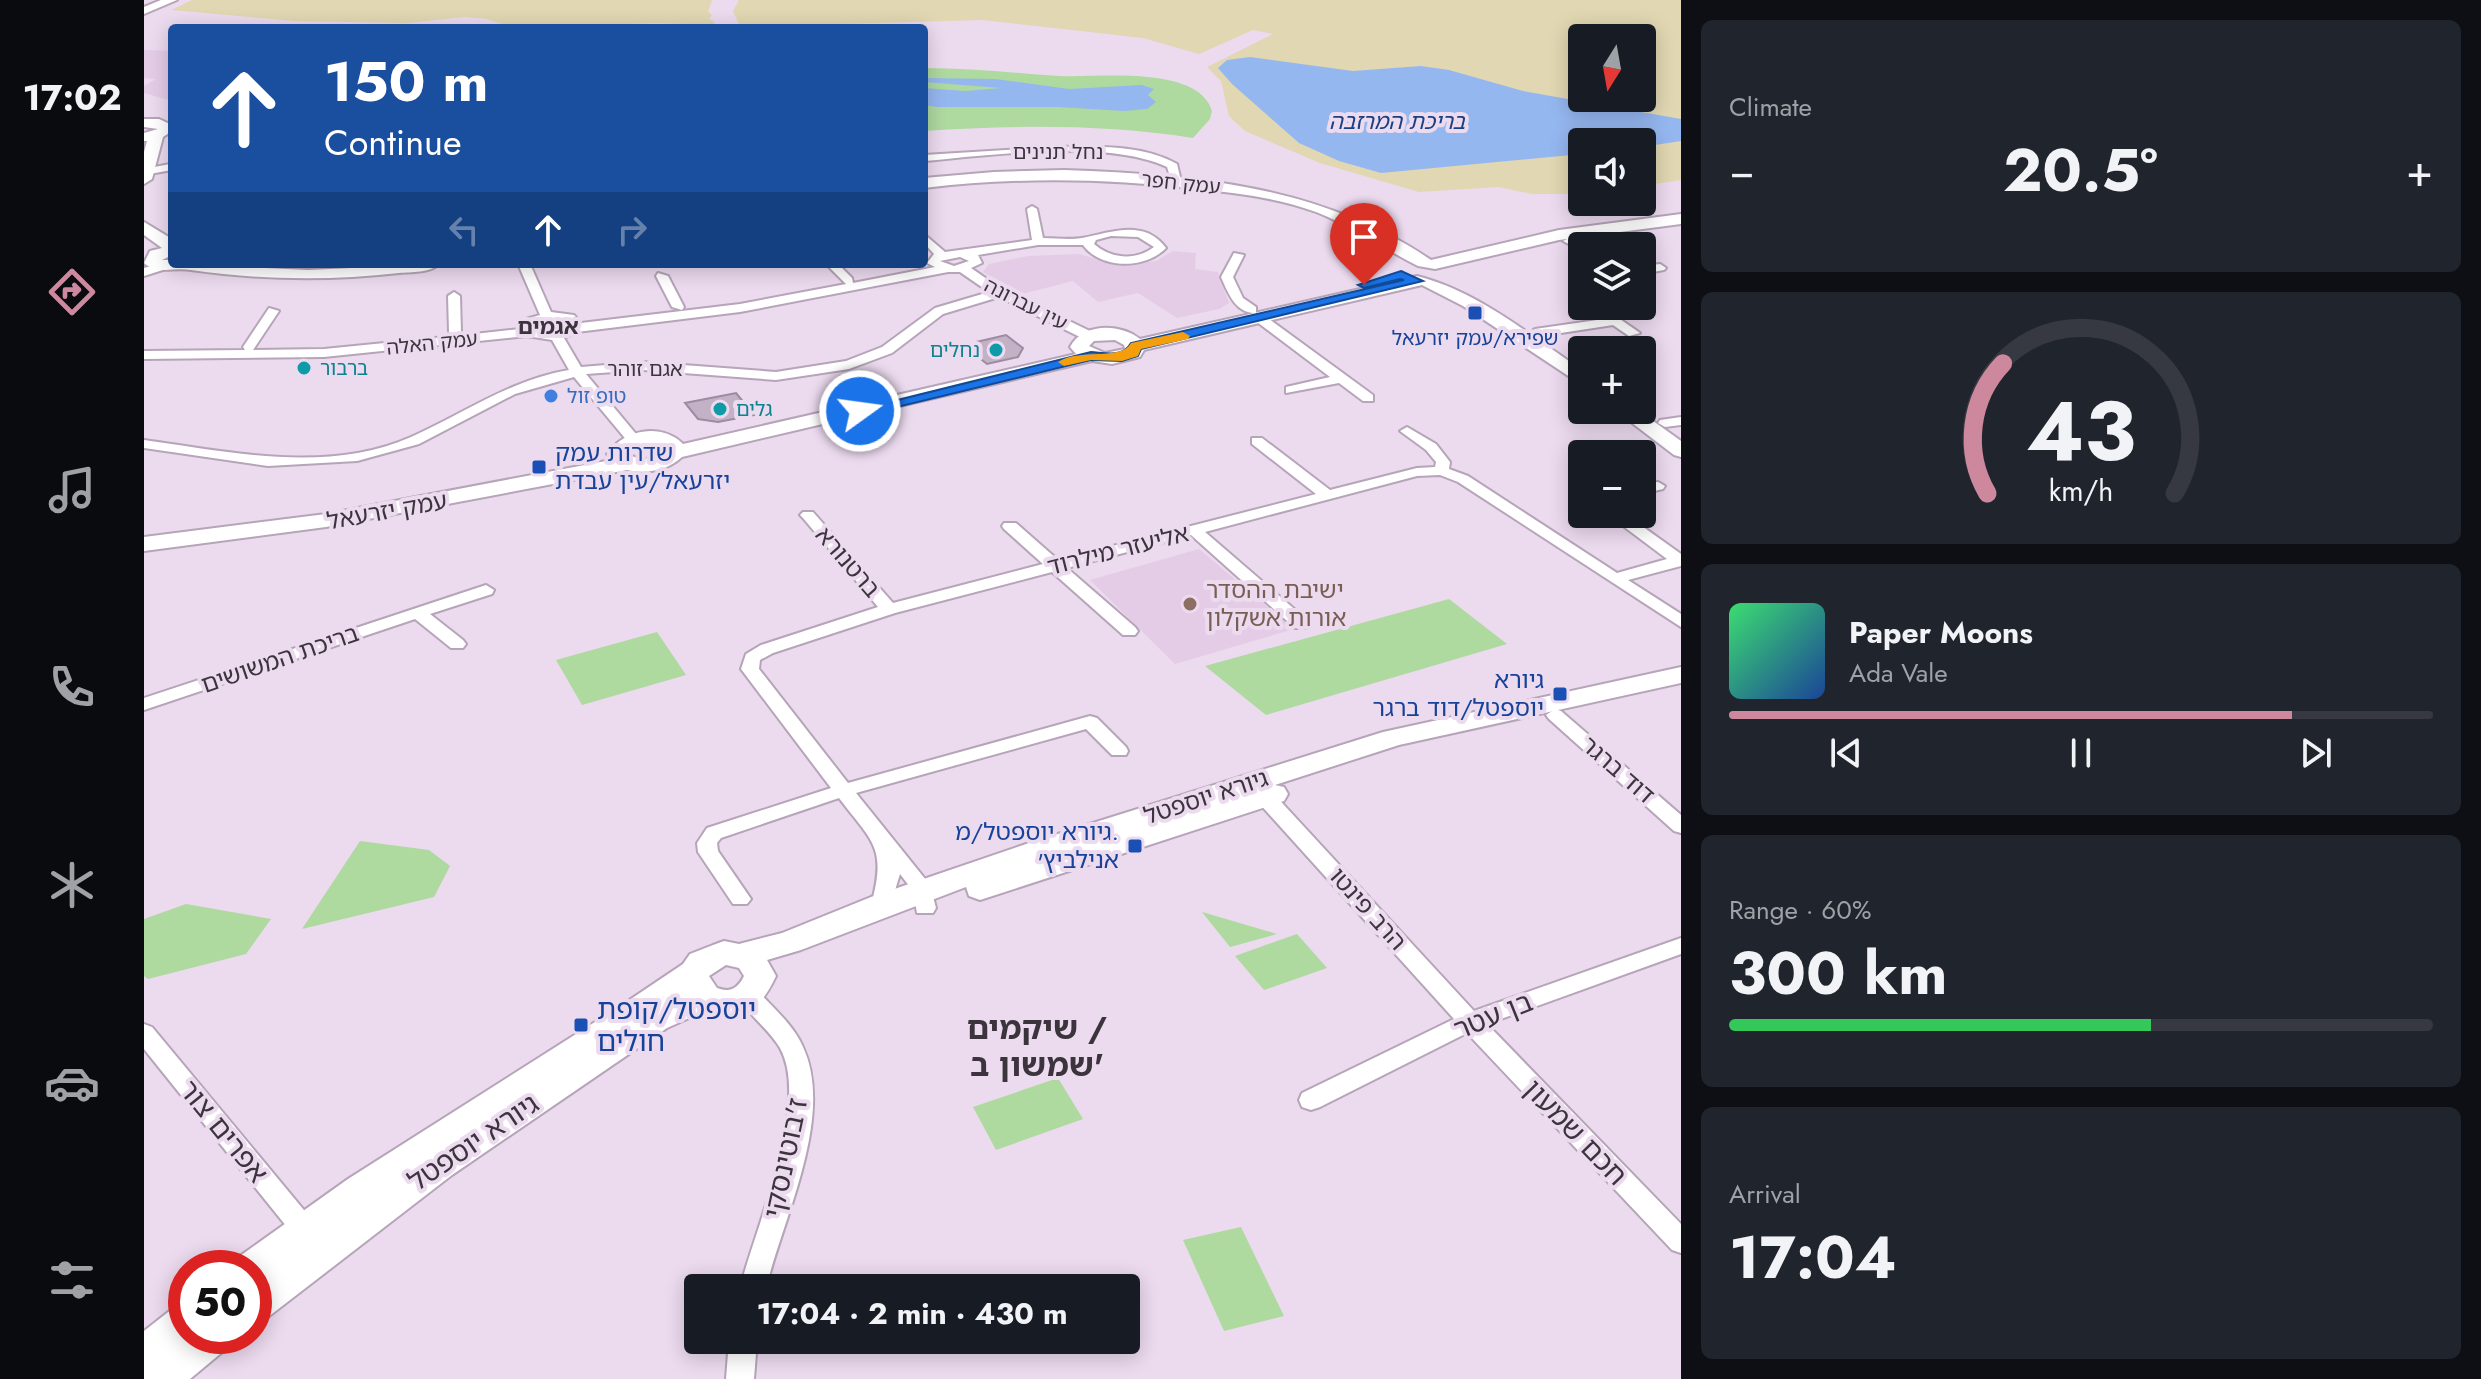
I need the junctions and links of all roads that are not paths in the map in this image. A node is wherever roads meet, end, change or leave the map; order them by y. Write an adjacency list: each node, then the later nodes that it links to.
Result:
1 (171, 0): 2 (street)
2 (144, 11)
3 (157, 126): 6 (street)
4 (928, 158): 7 (street, נחל תנינים)
5 (168, 168): 6 (street)
6 (146, 173)
7 (1176, 181): 8 (street, עמק חפר); 23 (street, עמק חפר)
8 (928, 183)
9 (928, 191): 37 (street, עמק חפר)
10 (1032, 209): 15 (street)
11 (1681, 219): 23 (street)
12 (1681, 226): 14 (street)
13 (144, 227): 21 (street)
14 (1646, 232)
15 (1038, 242): 17 (street); 20 (street)
16 (928, 243): 22 (street)
17 (1089, 243): 17 (street); 20 (street)
18 (1568, 246): 35 (street)
19 (1238, 255): 43 (street)
20 (969, 257): 22 (street); 34 (street)
21 (156, 259)
22 (940, 262): 24 (street); 25 (street); 34 (street)
23 (1430, 263): 35 (street, עמק חפר); 37 (street)
24 (928, 264)
25 (928, 265)
26 (210, 268): 27 (street)
27 (392, 268)
28 (526, 268): 44 (street)
29 (836, 268): 38 (street)
30 (911, 268): 38 (street)
31 (914, 268): 46 (street)
32 (1656, 268): 33 (street)
33 (1660, 268)
34 (964, 269): 39 (street, עין עברונה)
35 (1453, 275): 37 (street); 49 (street, עמק חפר)
36 (662, 276): 41 (street)
37 (1412, 276): 43 (street); 56 (street, עמק חפר)
38 (848, 281): 41 (street)
39 (1001, 292): 52 (street, עין עברונה); 57 (street, אגם זוהר)
40 (454, 296): 48 (street)
41 (678, 307): 46 (street)
42 (273, 311): 53 (street)
43 (1256, 315): 52 (street); 58 (street)
44 (547, 316): 46 (street); 47 (street)
45 (1615, 321): 49 (street); 50 (street)
46 (574, 324): 51 (street)
47 (527, 328): 48 (street, עמק האלה); 51 (street); 54 (street, עמק האלה)
48 (455, 332): 53 (street, עמק האלה)
49 (1535, 333): 55 (street, עמק חפר)
50 (1634, 333)
51 (556, 336): 57 (street)
52 (1087, 346): 68 (street)
53 (249, 347): 54 (street, עמק האלה)
54 (146, 355)
55 (1568, 355)
56 (1568, 369)
57 (577, 372): 66 (street, אגם זוהר); 68 (street)
58 (1341, 378): 59 (street); 60 (street)
59 (1291, 390)
60 (1368, 398)
61 (1656, 415): 63 (street)
62 (1644, 424): 67 (street)
63 (1676, 426)
64 (1407, 431): 69 (street)
65 (1257, 441): 70 (street)
66 (144, 444)
67 (1681, 451)
68 (626, 452): 74 (street, עמק יזרעאל); 76 (street, עמק יזרעאל)
69 (1441, 471): 70 (street, אליעזר מילרוד); 79 (street)
70 (1327, 495): 75 (street, אליעזר מילרוד)
71 (808, 515): 81 (street, ברטנורא)
72 (1010, 526): 78 (street)
73 (1635, 528): 77 (street)
74 (144, 531)
75 (1195, 531): 78 (street, אליעזר מילרוד); 84 (street)
76 (144, 544)
77 (1681, 560): 79 (street)
78 (1057, 566): 81 (street, אליעזר מילרוד); 85 (street)
79 (1615, 578): 83 (street)
80 (486, 590): 82 (street, בריכת המשושים)
81 (889, 609): 92 (street, אליעזר מילרוד)
82 (416, 612): 86 (street); 89 (street, בריכת המשושים)
83 (1681, 622)
84 (1301, 624)
85 (1129, 631)
86 (457, 644)
87 (1681, 675): 97 (street, גיורא יוספטל)
88 (1681, 689): 90 (street, גיורא יוספטל)
89 (144, 704)
90 (1555, 715): 93 (street, גיורא יוספטל); 94 (street, דוד ברגר)
91 (1119, 751): 92 (street)
92 (844, 790): 95 (street, אליעזר מילרוד); 96 (street)
93 (1265, 797): 97 (street, גיורא יוספטל); 102 (street, הרב פינטו)
94 (1681, 826)
95 (886, 846): 97 (street, אליעזר מילרוד); 98 (street)
96 (740, 899)
97 (924, 899): 98 (street, גיורא יוספטל); 100 (street, גיורא יוספטל)
98 (882, 905): 100 (street, גיורא יוספטל)
99 (1681, 946): 102 (street, בן עטר)
100 (750, 973): 101 (street); 101 (street); 108 (street, ז'בוטינסקי)
101 (699, 985): 105 (street, גיורא יוספטל); 109 (street, גיורא יוספטל)
102 (1470, 1021): 104 (street, בן עטר); 106 (street, חכם שמעון)
103 (144, 1033): 105 (street, אפרים צור)
104 (1311, 1100)
105 (304, 1229): 107 (street, גיורא יוספטל)
106 (1681, 1242)
107 (272, 1254)
108 (757, 1274)
109 (272, 1290)
110 (168, 1336): 113 (street)
111 (190, 1354): 114 (street)
112 (742, 1354): 115 (street)
113 (144, 1355)
114 (159, 1379)
115 (740, 1379)

